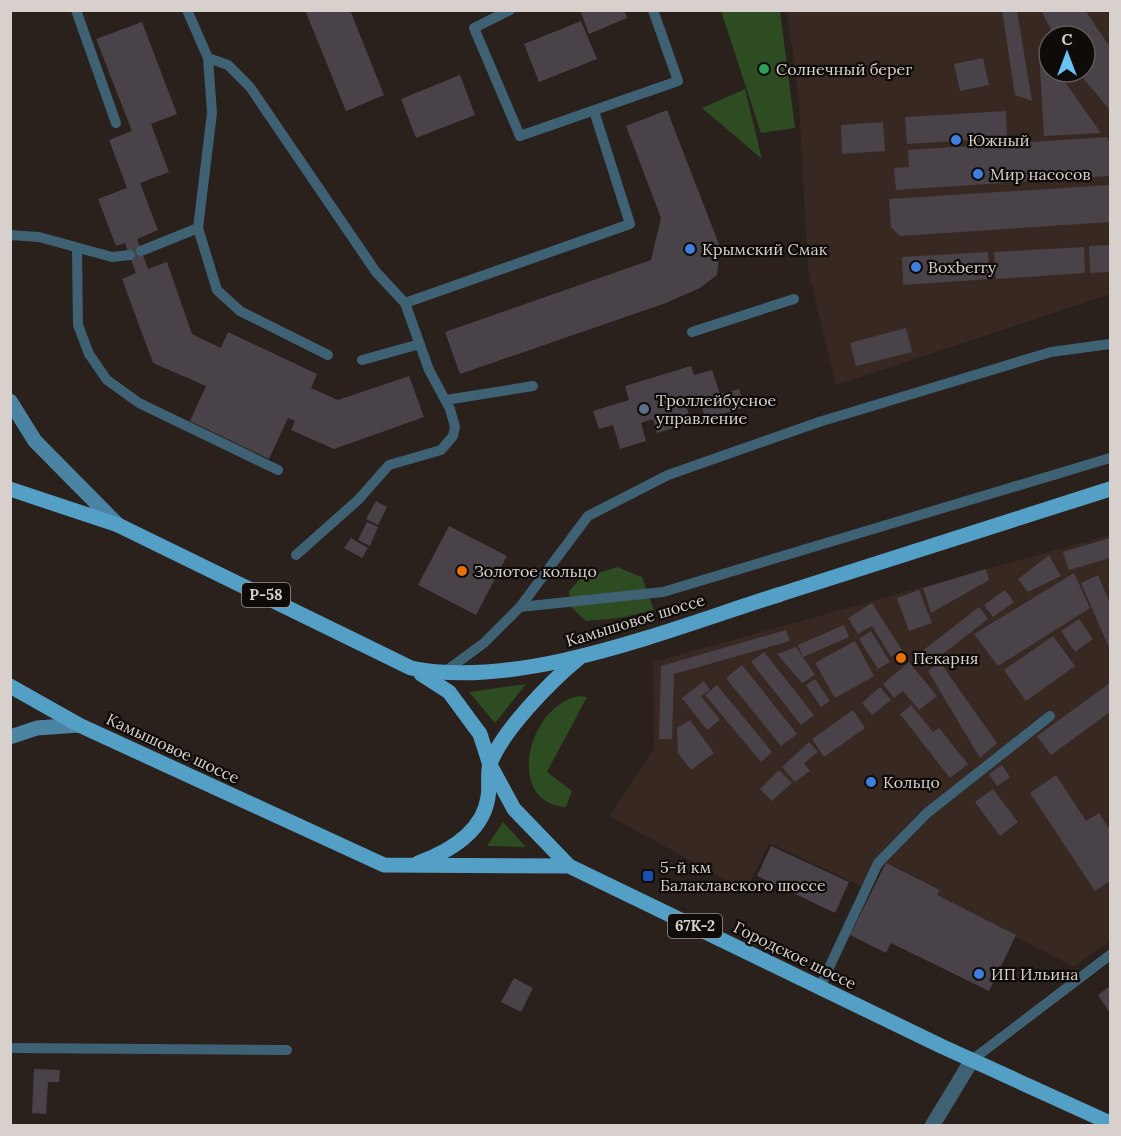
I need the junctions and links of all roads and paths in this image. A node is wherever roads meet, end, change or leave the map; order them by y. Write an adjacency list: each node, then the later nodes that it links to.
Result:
1 (76, 10): 7 (lane)
2 (187, 10): 5 (lane)
3 (510, 10): 6 (lane)
4 (653, 10): 6 (lane)
5 (208, 58): 8 (lane); 14 (lane)
6 (594, 111): 14 (lane)
7 (116, 123)
8 (198, 228): 11 (lane); 18 (lane)
9 (10, 235): 10 (lane)
10 (77, 248): 12 (lane); 24 (lane)
11 (141, 251)
12 (130, 255)
13 (794, 299): 15 (lane)
14 (405, 303): 16 (lane)
15 (692, 332)
16 (420, 344): 19 (lane); 21 (lane)
17 (1110, 344): 29 (lane)
18 (328, 355)
19 (362, 360)
20 (533, 386): 21 (lane)
21 (446, 400): 28 (lane)
22 (10, 401): 27 (main road)
23 (1110, 458): 29 (lane)
24 (278, 470)
25 (10, 489): 27 (main road, Камышовое шоссе / Р-58)
26 (1110, 489): 30 (main road, Камышовое шоссе)
27 (118, 525): 31 (main road, Камышовое шоссе / Р-58)
28 (296, 555)
29 (520, 607): 32 (lane)
30 (581, 657): 32 (main road, Камышовое шоссе); 37 (main road)
31 (411, 668): 32 (main road, Камышовое шоссе); 37 (main road, Городское шоссе / Р-58)
32 (441, 674)
33 (10, 686): 35 (main road, Камышовое шоссе)
34 (1050, 716): 41 (lane)
35 (79, 725): 36 (main road); 39 (main road, Камышовое шоссе)
36 (10, 737)
37 (490, 765): 38 (main road, Городское шоссе / Р-58); 39 (main road)
38 (569, 866): 39 (main road, Камышовое шоссе); 41 (main road, Городское шоссе / 67К-2)
39 (406, 867)
40 (1110, 955): 44 (lane)
41 (820, 987): 44 (main road, Городское шоссе / 67К-2)
42 (10, 1048): 43 (lane)
43 (287, 1050)
44 (972, 1060): 45 (main road, Городское шоссе / 67К-2); 46 (street)
45 (1110, 1123)
46 (932, 1125)

